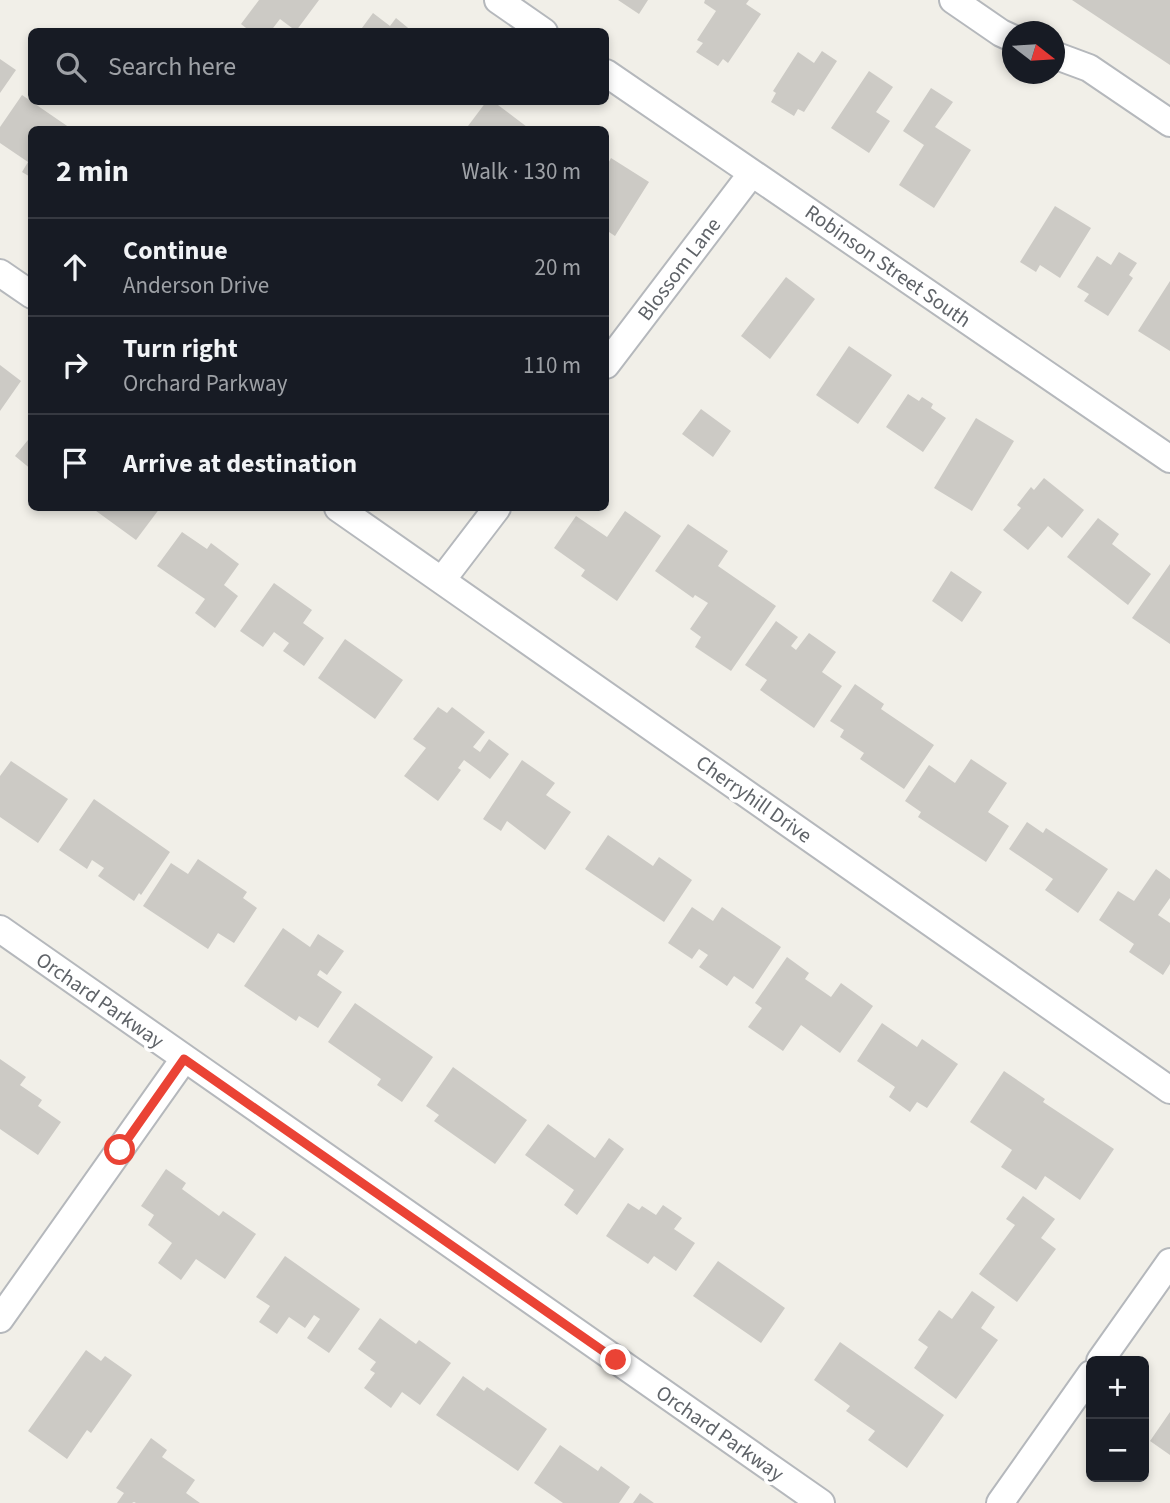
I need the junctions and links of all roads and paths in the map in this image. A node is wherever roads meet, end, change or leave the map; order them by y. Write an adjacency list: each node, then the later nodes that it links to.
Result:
1 (498, 0): 3 (street)
2 (953, 0): 4 (street)
3 (538, 28)
4 (1002, 33)
5 (1065, 59): 7 (street)
6 (609, 75): 8 (street, Robinson Street South)
7 (1170, 123)
8 (752, 173): 11 (street, Blossom Lane); 12 (street, Robinson Street South)
9 (0, 273): 10 (street)
10 (28, 292)
11 (609, 361)
12 (1170, 459)
13 (342, 511): 15 (street, Cherryhill Drive)
14 (495, 511): 15 (street)
15 (442, 580): 18 (street, Cherryhill Drive)
16 (0, 929): 17 (street, Orchard Parkway)
17 (184, 1059): 20 (street); 23 (street, Orchard Parkway)
18 (1170, 1090)
19 (1170, 1262): 21 (street)
20 (0, 1319)
21 (1104, 1356)
22 (1086, 1381): 24 (street)
23 (821, 1503)
24 (1000, 1503)

